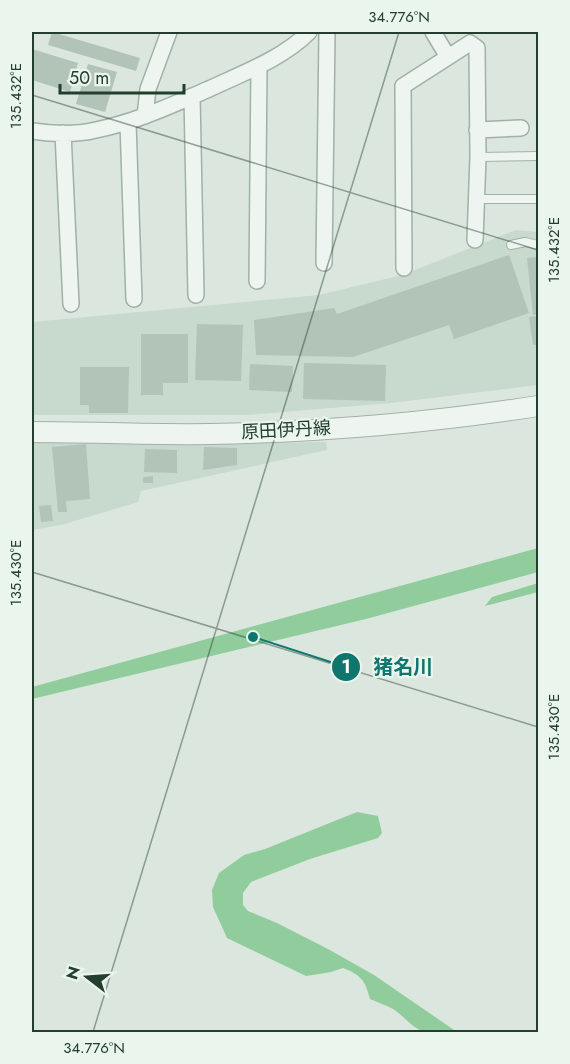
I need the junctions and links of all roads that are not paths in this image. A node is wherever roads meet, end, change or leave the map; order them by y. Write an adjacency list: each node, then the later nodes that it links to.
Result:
1 (169, 32): 8 (street)
2 (309, 32): 6 (street)
3 (327, 32): 21 (street)
4 (433, 32): 5 (street)
5 (448, 57): 11 (street); 22 (street)
6 (259, 66): 7 (street); 23 (street)
7 (192, 96): 8 (street); 24 (street)
8 (145, 116): 9 (street)
9 (128, 123): 13 (street); 25 (street)
10 (521, 128): 11 (street)
11 (477, 130): 15 (street)
12 (32, 131): 13 (street)
13 (63, 133): 26 (street)
14 (538, 156): 15 (lane)
15 (477, 157): 16 (street)
16 (476, 199): 17 (lane); 18 (street)
17 (536, 199)
18 (475, 240)
19 (511, 245): 20 (lane)
20 (538, 245)
21 (324, 263)
22 (404, 268)
23 (257, 281)
24 (196, 295)
25 (134, 299)
26 (71, 304)
27 (538, 406): 28 (street, 原田伊丹線)
28 (32, 432)

